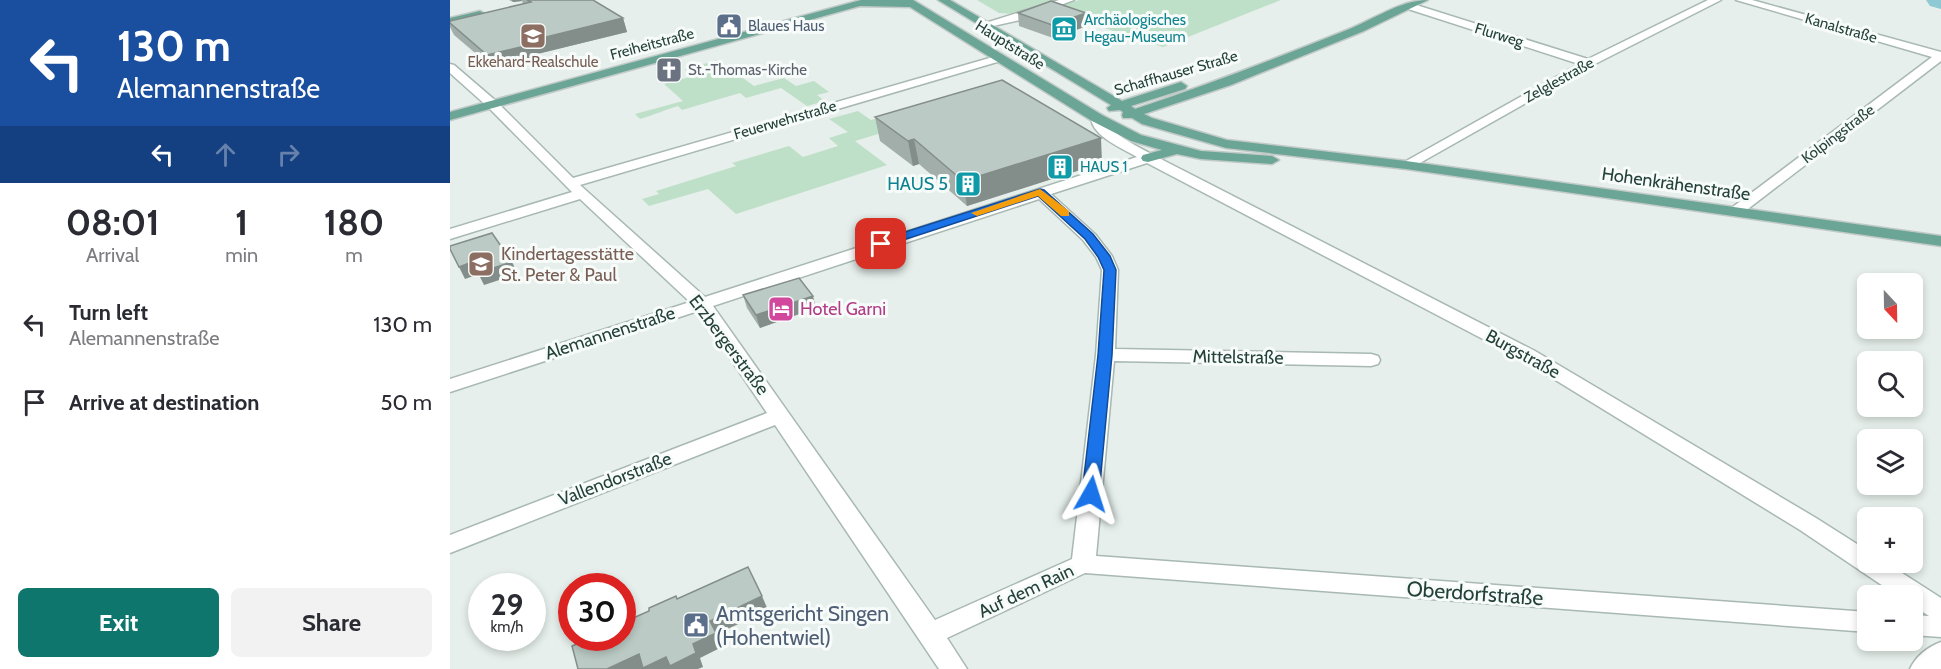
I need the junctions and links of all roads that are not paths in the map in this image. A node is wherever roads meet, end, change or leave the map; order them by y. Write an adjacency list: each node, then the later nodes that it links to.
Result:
1 (943, 0): 11 (main road, Hauptstraße)
2 (1069, 0): 11 (street)
3 (1423, 0): 8 (main road, Schaffhauser Straße)
4 (1716, 0): 14 (street, Zelglestraße)
5 (1740, 0): 12 (street, Kanalstraße)
6 (867, 2): 7 (main road, Freiheitstraße); 17 (main road, Freiheitstraße)
7 (908, 2): 13 (main road, Hauptstraße)
8 (1409, 6): 14 (street, Flurweg); 15 (main road, Schaffhauser Straße)
9 (494, 12): 10 (main road)
10 (450, 21)
11 (984, 25): 18 (main road, Hauptstraße)
12 (1941, 56): 28 (street, Kolpingstraße)
13 (1000, 58): 21 (main road, Hauptstraße); 26 (street, Feuerwehrstraße)
14 (1589, 63): 25 (street, Zelglestraße)
15 (1268, 65): 18 (main road, Schaffhauser Straße); 19 (main road, Schaffhauser Straße)
16 (450, 67): 17 (street, Erzbergerstraße)
17 (492, 104): 20 (main road, Freiheitstraße); 26 (street, Erzbergerstraße)
18 (1119, 104): 19 (main road, Hauptstraße); 21 (main road, Schaffhauser Straße)
19 (1136, 114): 21 (main road, Schaffhauser Straße); 22 (main road, Hohenkrähenstraße)
20 (450, 116)
21 (1097, 118): 23 (main road, Hohenkrähenstraße); 24 (street, Burgstraße)
22 (1226, 144): 23 (main road); 25 (main road, Hohenkrähenstraße)
23 (1176, 150): 24 (main road); 25 (main road, Hohenkrähenstraße)
24 (1148, 158): 27 (street, Alemannenstraße); 38 (street, Burgstraße)
25 (1406, 165): 28 (main road, Hohenkrähenstraße)
26 (576, 188): 29 (street, Feuerwehrstraße); 31 (street, Erzbergerstraße)
27 (1040, 192): 31 (street, Alemannenstraße); 32 (street, Auf dem Rain)
28 (1735, 212): 30 (main road, Hohenkrähenstraße)
29 (450, 234)
30 (1941, 241)
31 (701, 302): 34 (street, Alemannenstraße); 35 (street, Erzbergerstraße)
32 (1105, 355): 33 (street, Mittelstraße); 37 (street, Auf dem Rain)
33 (1371, 360)
34 (450, 386)
35 (780, 415): 36 (street, Vallendorstraße); 42 (street, Erzbergerstraße)
36 (450, 544)
37 (1083, 564): 39 (street, Oberdorfstraße); 42 (street, Auf dem Rain)
38 (1941, 611)
39 (1857, 621)
40 (1923, 626): 41 (street)
41 (1941, 627)
42 (930, 634): 44 (street, Erzbergerstraße)
43 (1941, 653): 45 (street)
44 (954, 669)
45 (1923, 669)

